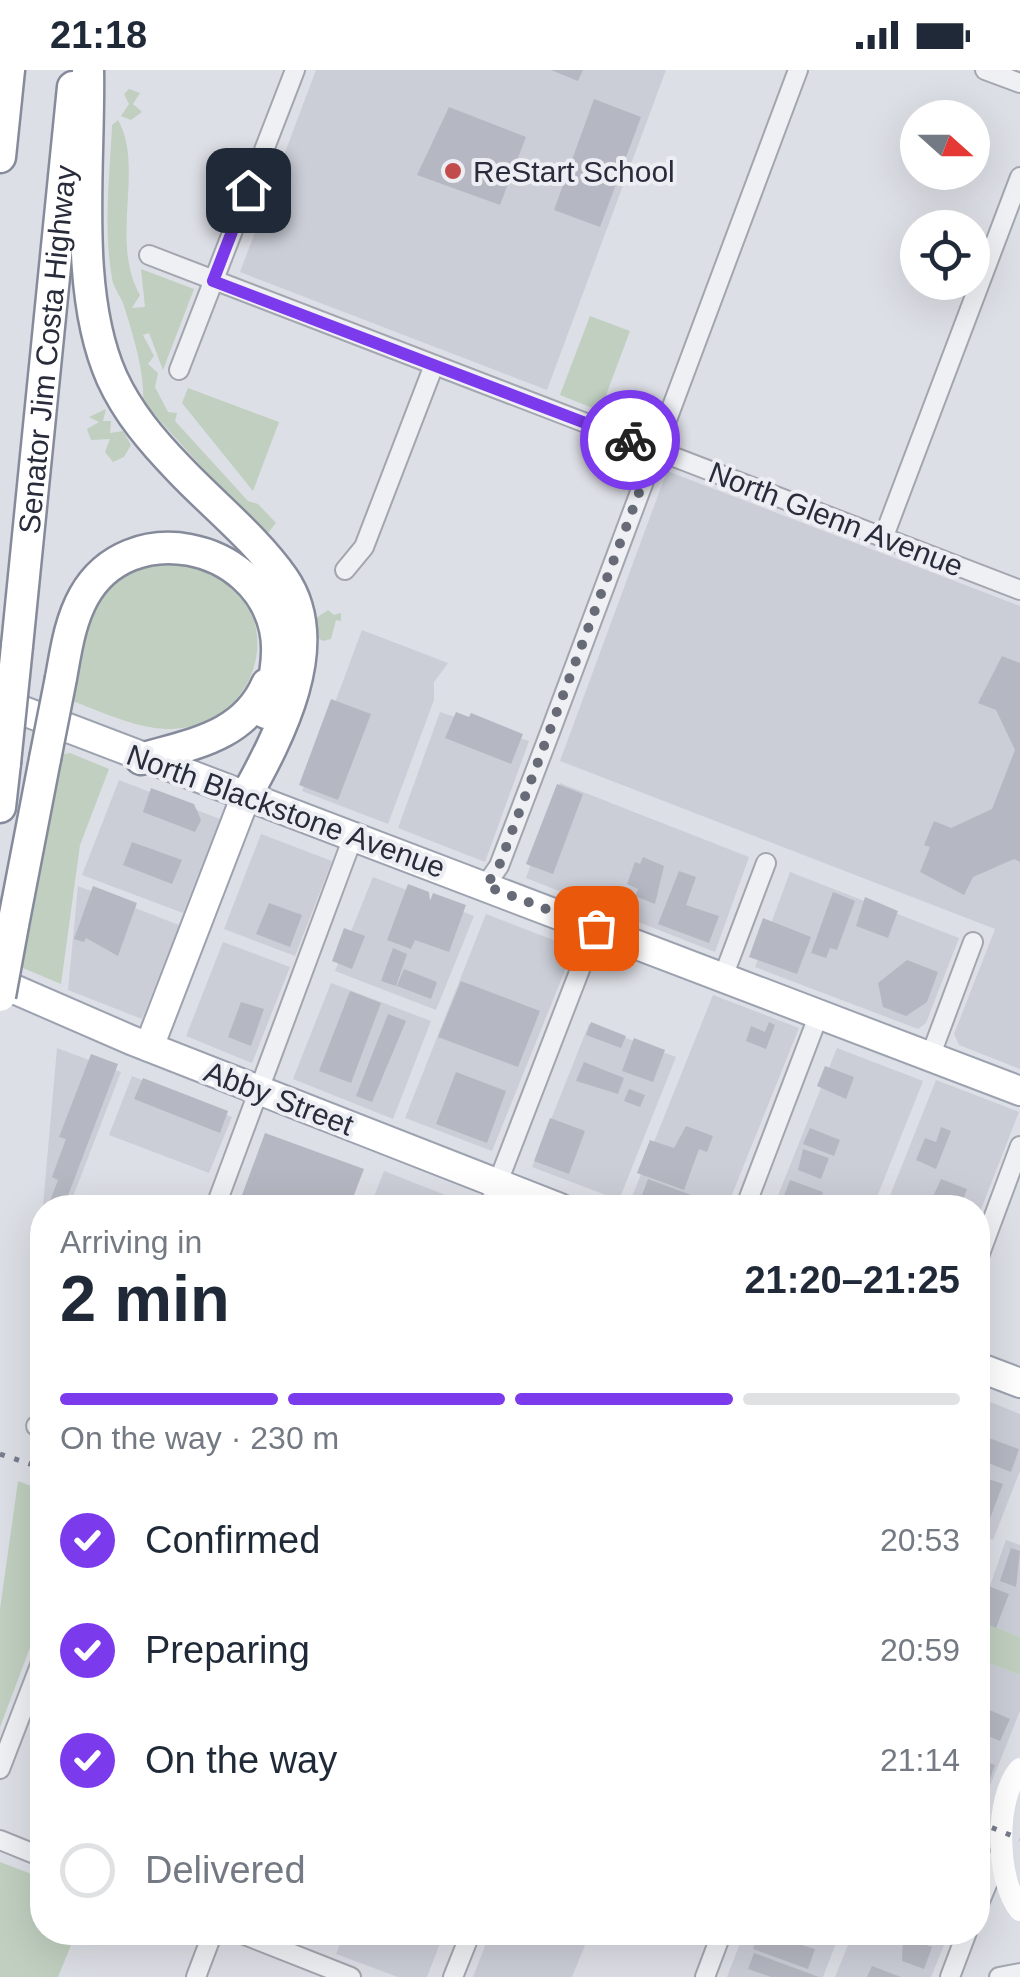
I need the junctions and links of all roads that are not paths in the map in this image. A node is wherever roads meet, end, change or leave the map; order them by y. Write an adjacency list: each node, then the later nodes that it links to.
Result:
1 (9, 70): 8 (highway)
2 (75, 70): 22 (highway, Senator Jim Costa Highway, bridge)
3 (88, 70): 21 (highway)
4 (294, 70): 11 (street)
5 (798, 70): 14 (street)
6 (986, 70): 7 (street)
7 (1020, 83)
8 (0, 151)
9 (1020, 177): 15 (street)
10 (148, 255): 11 (street, North Glenn Avenue)
11 (213, 281): 12 (street, North Glenn Avenue); 13 (street)
12 (434, 365): 14 (street, North Glenn Avenue); 16 (street)
13 (179, 370)
14 (655, 450): 15 (street, North Glenn Avenue); 25 (street)
15 (884, 536): 17 (street, North Glenn Avenue)
16 (345, 570)
17 (1020, 590)
18 (276, 652): 20 (highway); 21 (highway); 30 (highway, bridge)
19 (0, 702): 20 (main road, North Blackstone Avenue)
20 (141, 758): 21 (main road, North Blackstone Avenue)
21 (245, 798): 23 (main road, North Blackstone Avenue); 32 (main road)
22 (0, 807)
23 (353, 837): 25 (main road, North Blackstone Avenue); 34 (street)
24 (766, 863): 28 (street)
25 (486, 886): 26 (main road, North Blackstone Avenue)
26 (596, 928): 28 (main road, North Blackstone Avenue); 39 (street)
27 (973, 942): 33 (street)
28 (723, 978): 31 (main road, North Blackstone Avenue)
29 (0, 984): 32 (main road, Abby Street)
30 (0, 996)
31 (819, 1014): 33 (main road, North Blackstone Avenue); 40 (street)
32 (149, 1047): 34 (main road, Abby Street)
33 (930, 1057): 35 (main road, North Blackstone Avenue)
34 (260, 1090): 37 (street); 38 (main road, Abby Street)
35 (1020, 1091)
36 (1020, 1146): 41 (street)
37 (220, 1195)
38 (491, 1195)
39 (493, 1195)
40 (750, 1195)
41 (990, 1227)
42 (990, 1372): 43 (main road)
43 (1020, 1383)
44 (30, 1691): 45 (street)
45 (0, 1769)
46 (1020, 1770): 48 (main road)
47 (0, 1840): 49 (street)
48 (1002, 1845): 50 (street); 51 (main road)
49 (30, 1851)
50 (990, 1876)
51 (1020, 1910)
52 (207, 1945): 58 (street)
53 (270, 1945): 59 (street)
54 (465, 1945): 60 (street)
55 (717, 1945): 61 (street)
56 (962, 1945): 62 (street)
57 (1020, 1974): 63 (street)
58 (196, 1977)
59 (351, 1977)
60 (454, 1977)
61 (705, 1977)
62 (950, 1977)
63 (1000, 1977)

